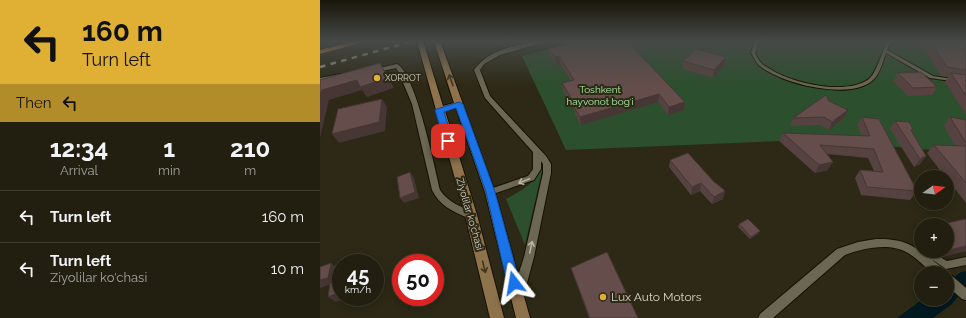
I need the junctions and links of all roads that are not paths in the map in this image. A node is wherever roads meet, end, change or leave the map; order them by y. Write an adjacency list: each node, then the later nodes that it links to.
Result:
1 (424, 56): 12 (main road, Ziyolilar ko'chasi)
2 (442, 56): 11 (main road, one-way to 2)
3 (491, 56): 13 (street)
4 (754, 56): 5 (street)
5 (883, 56)
6 (895, 56): 10 (street)
7 (363, 73): 15 (street)
8 (348, 75): 9 (street)
9 (320, 80)
10 (966, 82)
11 (459, 104): 12 (main road); 14 (main road)
12 (439, 110): 15 (main road, Ziyolilar ko'chasi)
13 (537, 152): 14 (street, one-way to 14); 21 (street, one-way to 13)
14 (490, 192): 21 (main road)
15 (471, 215): 22 (main road, Ziyolilar ko'chasi, one-way to 22)
16 (924, 261): 17 (street); 18 (street); 24 (street)
17 (966, 261)
18 (930, 266)
19 (954, 284): 20 (street)
20 (966, 294)
21 (517, 298): 23 (main road)
22 (497, 318)
23 (523, 318)
24 (764, 318)

